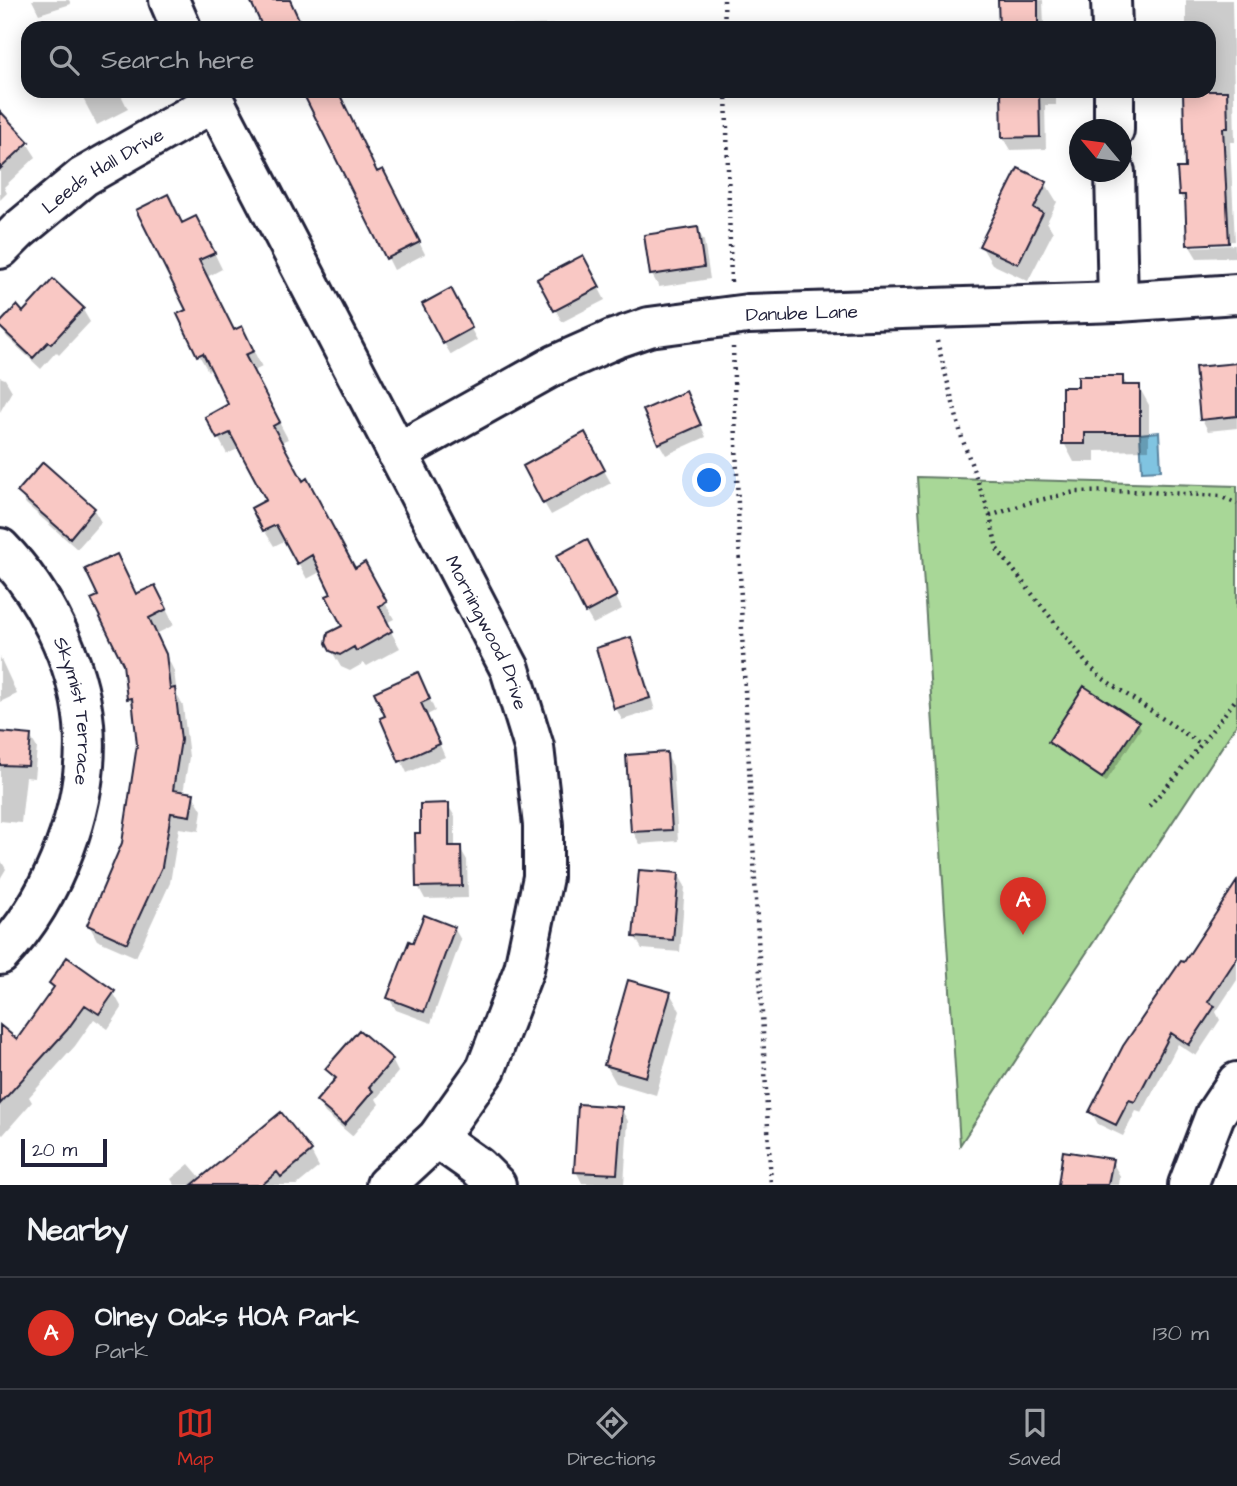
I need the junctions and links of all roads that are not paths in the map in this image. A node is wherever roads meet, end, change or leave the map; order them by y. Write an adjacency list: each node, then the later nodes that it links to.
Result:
1 (169, 0): 3 (street)
2 (1111, 0): 4 (street)
3 (178, 21)
4 (1112, 21)
5 (208, 98): 10 (street, Leeds Hall Drive)
6 (212, 98): 13 (street, Morningwood Drive)
7 (1114, 98): 8 (street)
8 (1114, 119)
9 (1115, 182): 12 (street)
10 (0, 249)
11 (1237, 294): 12 (street, Danube Lane)
12 (1118, 302): 13 (street, Danube Lane)
13 (397, 453): 17 (street, Morningwood Drive)
14 (0, 548): 15 (street, Skymist Terrace)
15 (0, 955)
16 (1237, 1082): 20 (street)
17 (437, 1138): 18 (street, Morningwood Drive); 19 (street)
18 (386, 1185)
19 (496, 1185)
20 (1188, 1185)

